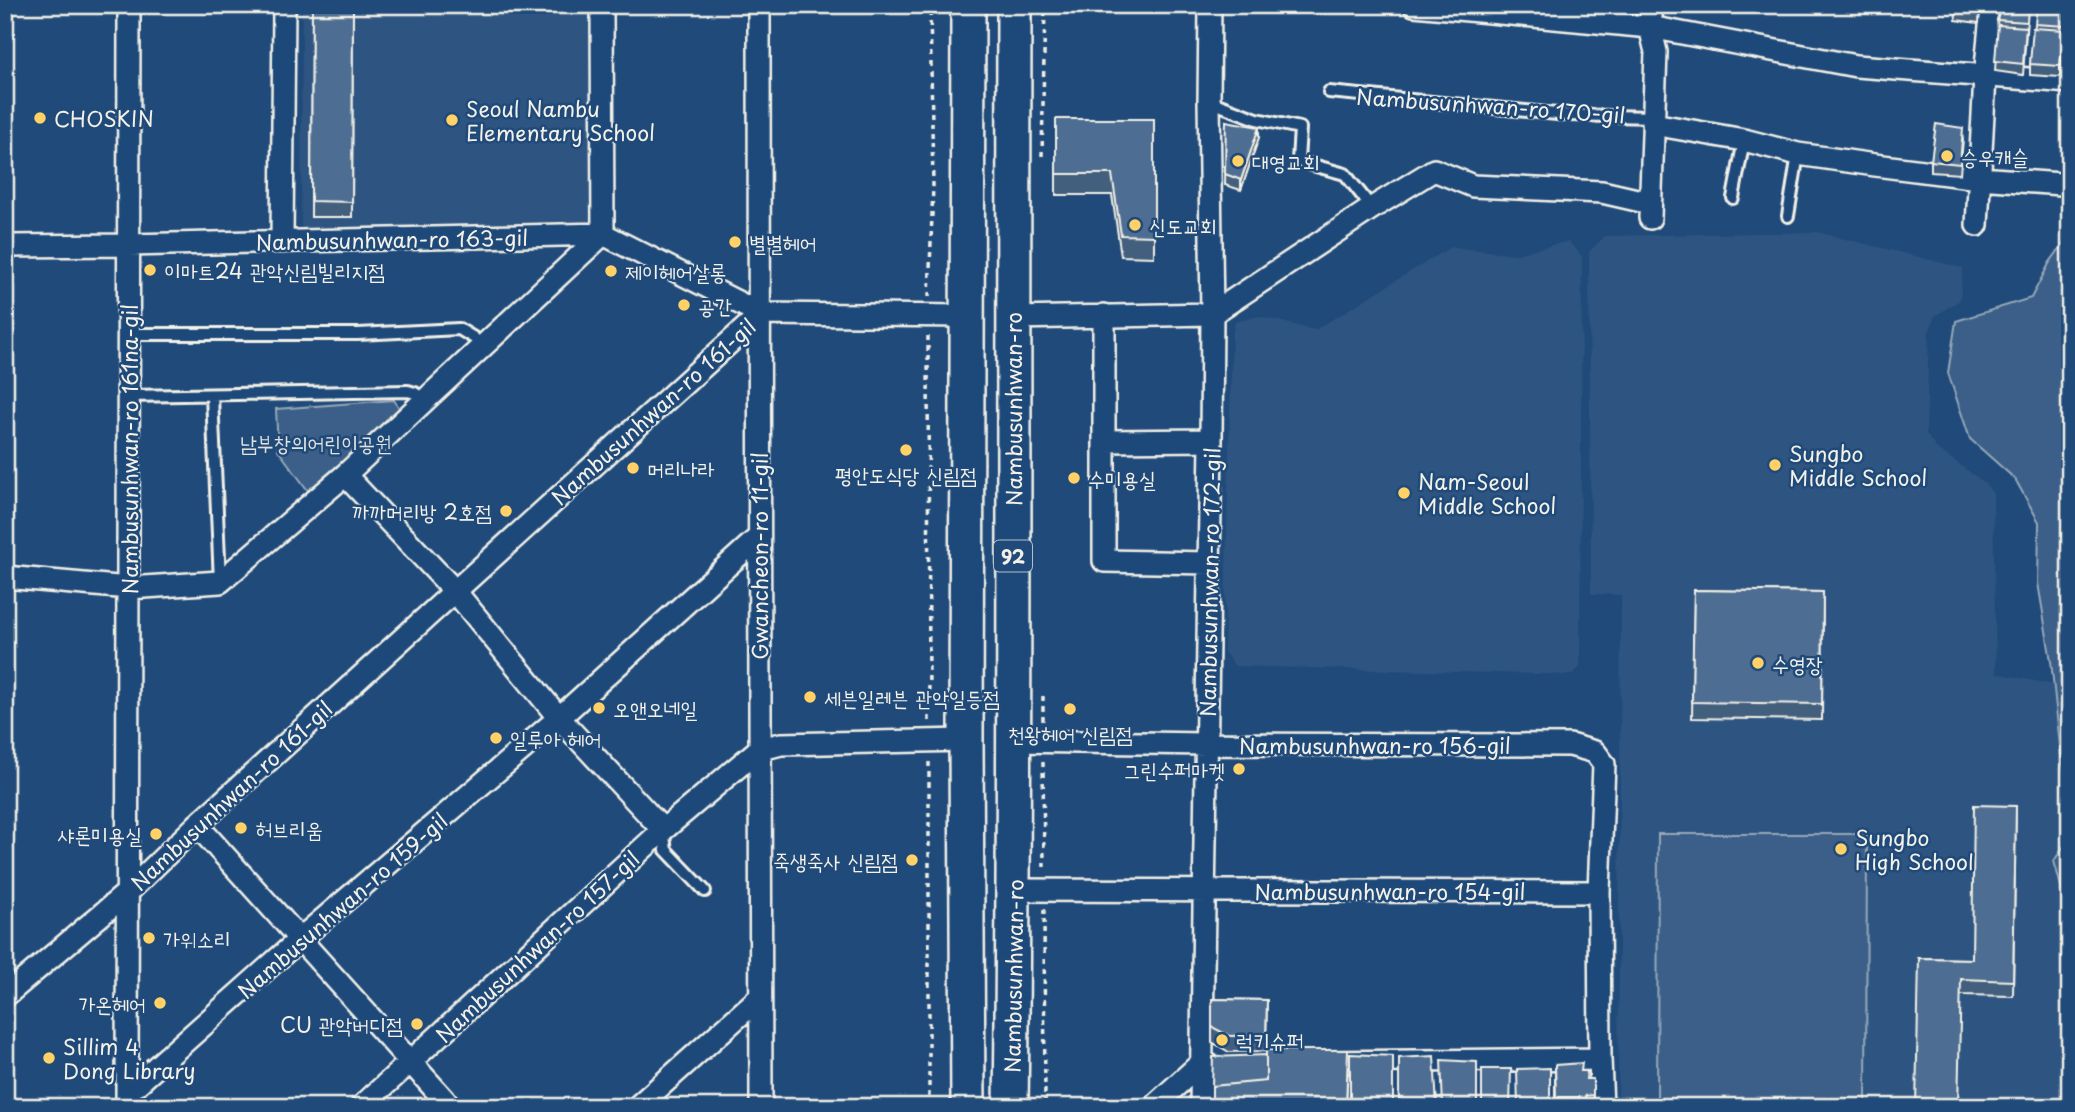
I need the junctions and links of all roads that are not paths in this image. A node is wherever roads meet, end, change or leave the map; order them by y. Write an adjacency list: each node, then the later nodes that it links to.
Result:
1 (129, 5): 27 (street, Nambusunhwan-ro 161na-gil)
2 (284, 5): 26 (street)
3 (602, 5): 25 (street)
4 (759, 5): 29 (street, Gwancheon-ro 11-gil)
5 (968, 5): 32 (main road, Nambusunhwan-ro / 92)
6 (1014, 5): 33 (main road, Nambusunhwan-ro / 92)
7 (1210, 5): 15 (street, Nambusunhwan-ro 172-gil)
8 (1414, 5): 11 (street)
9 (1652, 5): 11 (street, Nambusunhwan-ro 170-gil)
10 (1992, 5): 12 (street)
11 (1650, 27): 12 (street); 16 (street, Nambusunhwan-ro 170-gil)
12 (1985, 77): 13 (street); 19 (street)
13 (2070, 82)
14 (1329, 92): 16 (lane, Nambusunhwan-ro 170-gil)
15 (1209, 100): 22 (lane); 30 (street, Nambusunhwan-ro 172-gil)
16 (1654, 120): 17 (street, Nambusunhwan-ro 170-gil); 22 (street, Nambusunhwan-ro 170-gil)
17 (1744, 140): 18 (street, Nambusunhwan-ro 170-gil); 21 (lane)
18 (1798, 154): 19 (street, Nambusunhwan-ro 170-gil); 23 (lane)
19 (1979, 178): 20 (street, Nambusunhwan-ro 170-gil); 24 (street)
20 (2061, 184)
21 (1733, 198)
22 (1372, 208): 30 (street)
23 (1788, 216)
24 (1977, 225)
25 (603, 234): 26 (street, Nambusunhwan-ro 163-gil); 29 (street, Nambusunhwan-ro 163-gil); 35 (street)
26 (282, 242): 27 (street, Nambusunhwan-ro 163-gil)
27 (129, 245): 28 (street, Nambusunhwan-ro 163-gil); 34 (street, Nambusunhwan-ro 161na-gil)
28 (5, 246)
29 (761, 314): 32 (street, Nambusunhwan-ro 161-gil); 42 (street, Gwancheon-ro 11-gil); 47 (street, Nambusunhwan-ro 161-gil)
30 (1212, 314): 31 (street); 39 (street, Nambusunhwan-ro 172-gil)
31 (1104, 315): 33 (street); 40 (street)
32 (968, 316): 49 (main road, Nambusunhwan-ro / 92)
33 (1013, 318): 50 (main road, Nambusunhwan-ro / 92)
34 (129, 334): 35 (lane); 36 (street, Nambusunhwan-ro 161na-gil)
35 (483, 348): 38 (street)
36 (129, 396): 37 (lane); 46 (street, Nambusunhwan-ro 161na-gil)
37 (212, 396): 38 (lane); 45 (lane)
38 (426, 402): 41 (street)
39 (1211, 440): 40 (street); 43 (street, Nambusunhwan-ro 172-gil)
40 (1104, 441): 43 (street)
41 (345, 475): 45 (street); 47 (street)
42 (760, 537): 48 (street, Nambusunhwan-ro 159-gil); 52 (street, Gwancheon-ro 11-gil)
43 (1209, 563): 51 (street, Nambusunhwan-ro 172-gil)
44 (5, 577): 46 (street)
45 (220, 582): 46 (street)
46 (129, 588): 58 (street, Nambusunhwan-ro 161na-gil)
47 (454, 590): 48 (street); 53 (street, Nambusunhwan-ro 161-gil)
48 (559, 718): 54 (street); 60 (street, Nambusunhwan-ro 159-gil)
49 (966, 740): 52 (street, Nambusunhwan-ro 157-gil); 73 (main road, Nambusunhwan-ro / 92)
50 (1013, 741): 51 (street, Nambusunhwan-ro 156-gil); 55 (main road, Nambusunhwan-ro / 92)
51 (1206, 744): 56 (street, Nambusunhwan-ro 172-gil); 59 (street, Nambusunhwan-ro 156-gil)
52 (758, 750): 54 (street, Nambusunhwan-ro 157-gil); 62 (street, Gwancheon-ro 11-gil)
53 (197, 825): 58 (street, Nambusunhwan-ro 161-gil); 60 (street)
54 (663, 830): 57 (lane); 64 (street, Nambusunhwan-ro 157-gil)
55 (1014, 890): 56 (street, Nambusunhwan-ro 154-gil); 74 (main road, Nambusunhwan-ro / 92)
56 (1204, 890): 59 (street, Nambusunhwan-ro 154-gil); 67 (street, Nambusunhwan-ro 172-gil)
57 (705, 891)
58 (128, 892): 61 (street, Nambusunhwan-ro 161-gil); 68 (street, Nambusunhwan-ro 161na-gil)
59 (1599, 892): 63 (street)
60 (300, 939): 64 (street); 68 (street, Nambusunhwan-ro 159-gil)
61 (5, 996)
62 (760, 997): 71 (street); 72 (street, Gwancheon-ro 11-gil)
63 (1600, 1059): 66 (street); 77 (street)
64 (411, 1063): 69 (street, Nambusunhwan-ro 157-gil); 70 (street)
65 (1228, 1063): 67 (street)
66 (1297, 1063)
67 (1200, 1064): 75 (street); 76 (street, Nambusunhwan-ro 172-gil)
68 (127, 1100)
69 (361, 1107)
70 (451, 1107)
71 (637, 1107)
72 (761, 1107)
73 (968, 1107)
74 (1012, 1107)
75 (1153, 1107)
76 (1201, 1107)
77 (1602, 1107)

